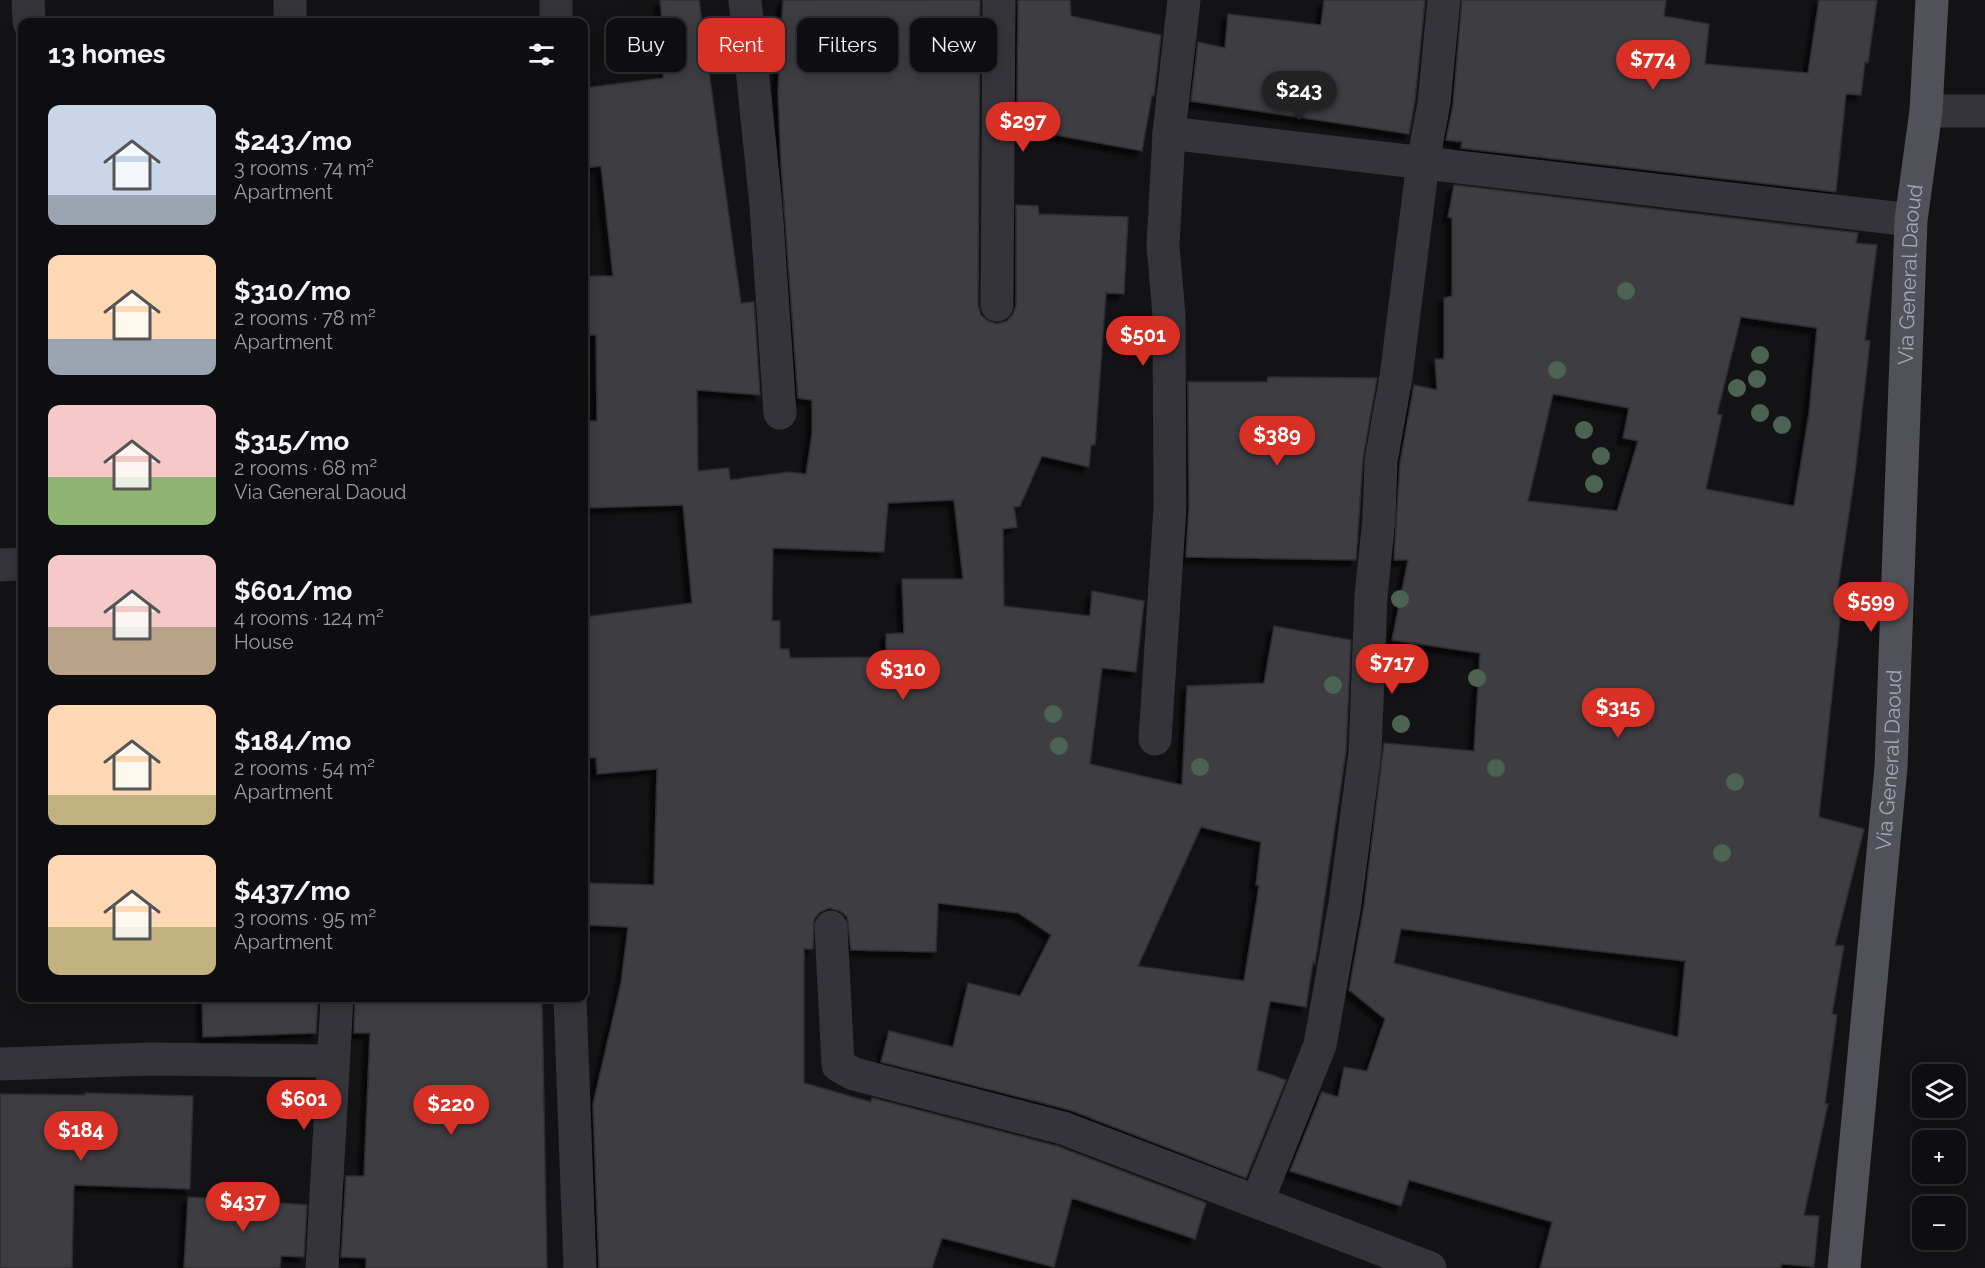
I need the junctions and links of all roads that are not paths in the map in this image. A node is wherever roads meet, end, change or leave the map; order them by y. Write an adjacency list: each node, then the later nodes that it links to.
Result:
1 (28, 0): 9 (street)
2 (290, 0): 10 (street)
3 (556, 0): 11 (street)
4 (745, 0): 18 (street)
5 (999, 0): 17 (street)
6 (1185, 0): 14 (street)
7 (1444, 0): 15 (street)
8 (1932, 0): 12 (main road, Via General Daoud)
9 (29, 18)
10 (291, 18)
11 (556, 18)
12 (1926, 111): 13 (street); 16 (main road, Via General Daoud)
13 (1985, 111)
14 (1169, 133): 15 (street); 21 (street)
15 (1423, 162): 16 (street); 27 (street)
16 (1911, 220): 31 (main road, Via General Daoud)
17 (997, 305)
18 (780, 413)
19 (18, 564): 20 (street)
20 (0, 565)
21 (1155, 739)
22 (831, 927): 27 (street)
23 (337, 1002): 25 (street)
24 (570, 1002): 29 (street)
25 (333, 1061): 26 (street); 28 (street)
26 (0, 1064)
27 (1257, 1202): 30 (street)
28 (322, 1268)
29 (580, 1268)
30 (1430, 1268)
31 (1844, 1268)

